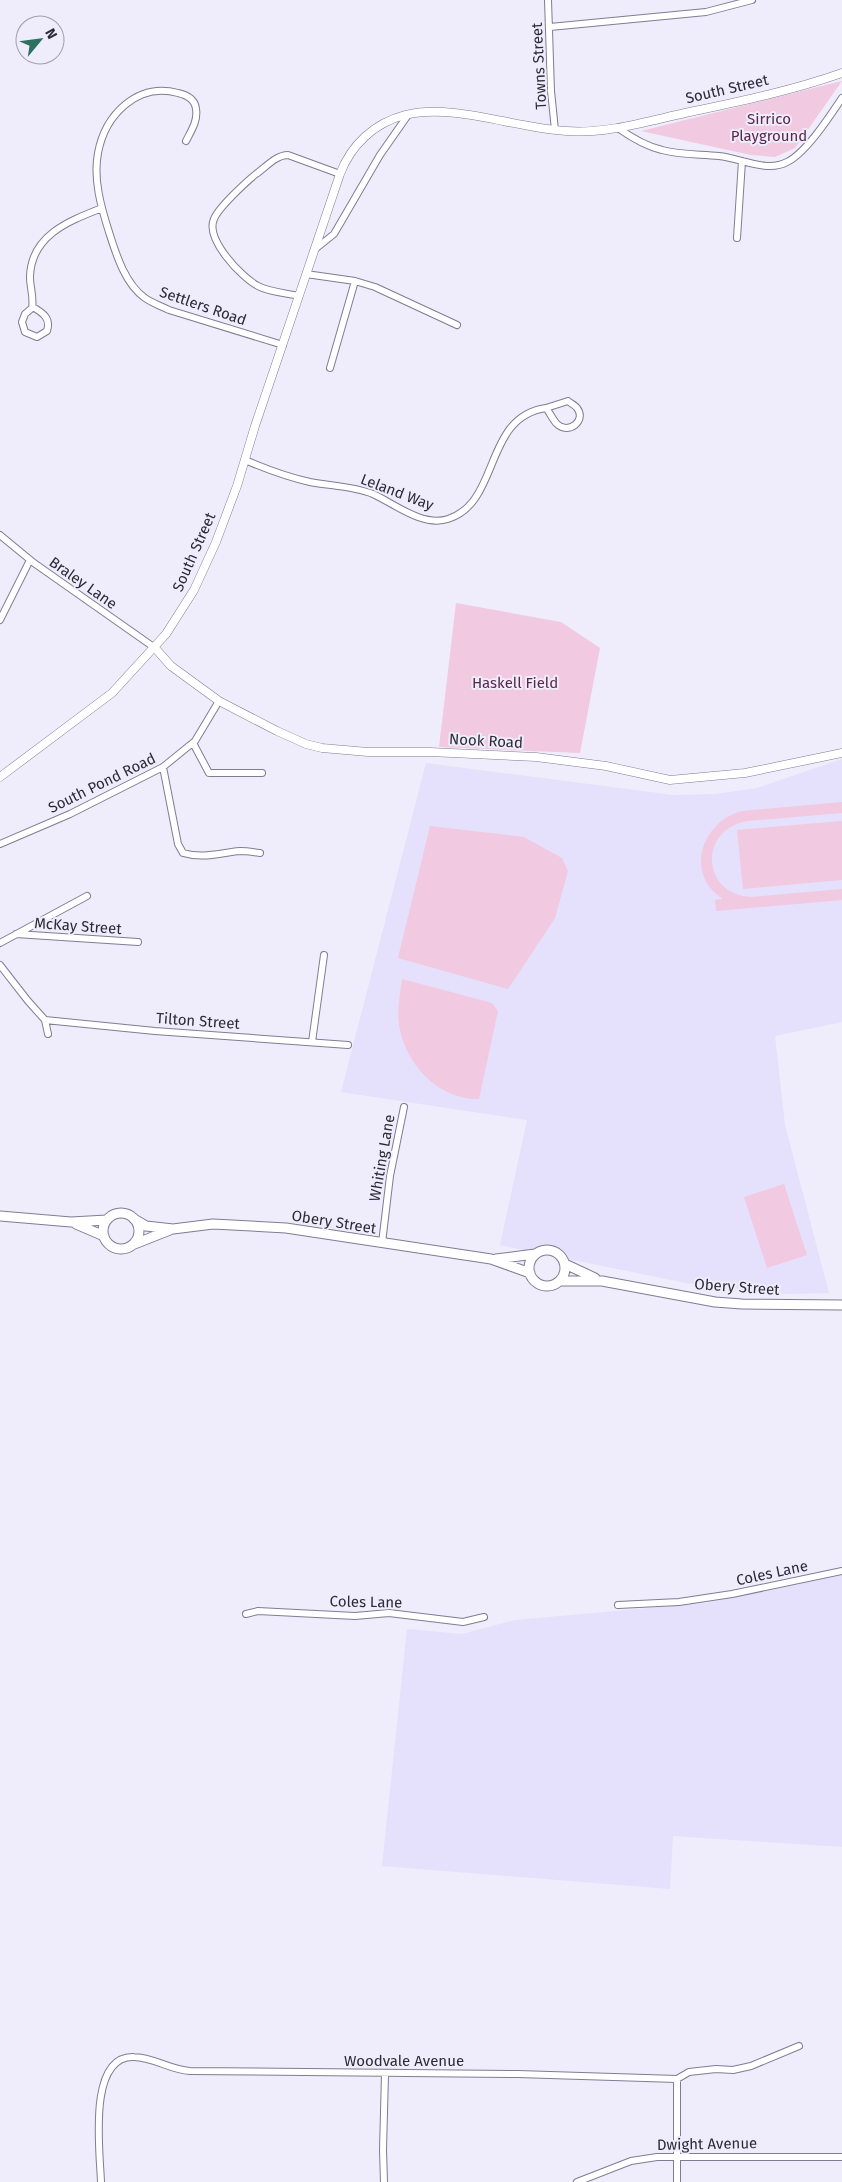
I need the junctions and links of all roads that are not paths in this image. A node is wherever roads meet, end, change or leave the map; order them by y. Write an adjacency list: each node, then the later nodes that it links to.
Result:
1 (548, 0): 3 (street, Towns Street)
2 (752, 0): 3 (street)
3 (550, 28): 8 (street, Towns Street)
4 (842, 73): 7 (street, South Street)
5 (842, 98): 10 (street)
6 (408, 114): 8 (street, South Street); 11 (street, South Street); 14 (street)
7 (618, 128): 8 (street, South Street); 10 (street)
8 (554, 130)
9 (186, 141): 12 (street, Settlers Road)
10 (742, 161): 13 (street)
11 (340, 174): 14 (street, South Street); 17 (street)
12 (102, 208): 18 (street); 20 (street, Settlers Road)
13 (737, 238)
14 (314, 250): 15 (street, South Street)
15 (306, 274): 16 (street); 17 (street, South Street)
16 (355, 281): 19 (street); 21 (street)
17 (299, 296): 20 (street, South Street)
18 (32, 307): 18 (street)
19 (457, 325)
20 (283, 345): 23 (street, South Street)
21 (330, 368)
22 (546, 408): 22 (street, Leland Way); 23 (street, Leland Way)
23 (245, 460): 27 (street, South Street)
24 (0, 535): 25 (street, Braley Lane)
25 (30, 560): 26 (street); 27 (street, Braley Lane)
26 (0, 620)
27 (155, 648): 28 (street, Nook Road); 33 (street, South Street)
28 (219, 701): 29 (street, South Pond Road); 30 (street, Nook Road)
29 (193, 743): 31 (street, South Pond Road); 32 (street)
30 (842, 753)
31 (163, 767): 34 (street, South Pond Road); 35 (street)
32 (262, 774)
33 (0, 777)
34 (0, 844)
35 (260, 853)
36 (87, 896): 37 (street)
37 (16, 934): 38 (street, McKay Street); 39 (street)
38 (138, 942)
39 (0, 943)
40 (324, 955): 44 (street)
41 (0, 965): 42 (street)
42 (45, 1020): 43 (street); 44 (street, Tilton Street)
43 (48, 1034)
44 (312, 1042): 45 (street, Tilton Street)
45 (348, 1045)
46 (404, 1107): 53 (street, Whiting Lane)
47 (0, 1216): 50 (main road, Obery Street)
48 (134, 1219): 49 (main road, Obery Street); 51 (main road, Obery Street); 54 (main road)
49 (107, 1220): 50 (main road, Obery Street); 52 (main road)
50 (71, 1222): 52 (main road, Obery Street)
51 (173, 1229): 53 (main road, Obery Street); 54 (main road, Obery Street)
52 (104, 1236): 54 (main road, Obery Street)
53 (382, 1243): 56 (main road, Obery Street)
54 (131, 1246)
55 (535, 1254): 56 (main road, Obery Street); 57 (main road, Obery Street); 58 (main road)
56 (491, 1259): 58 (main road, Obery Street)
57 (565, 1264): 59 (main road); 60 (main road, Obery Street)
58 (530, 1273): 59 (main road, Obery Street)
59 (560, 1281): 60 (main road, Obery Street)
60 (602, 1281): 61 (main road, Obery Street)
61 (842, 1304)
62 (842, 1571): 63 (street, Coles Lane)
63 (618, 1605)
64 (246, 1614): 65 (street, Coles Lane)
65 (484, 1617)
66 (799, 2046): 68 (street, Woodvale Avenue)
67 (385, 2074): 68 (street, Woodvale Avenue); 71 (street, Woodvale Avenue); 72 (street)
68 (677, 2078): 69 (street)
69 (678, 2155): 70 (street, Dwight Avenue); 73 (street, Dwight Avenue); 74 (street)
70 (842, 2156)
71 (101, 2182)
72 (384, 2182)
73 (577, 2182)
74 (677, 2182)

